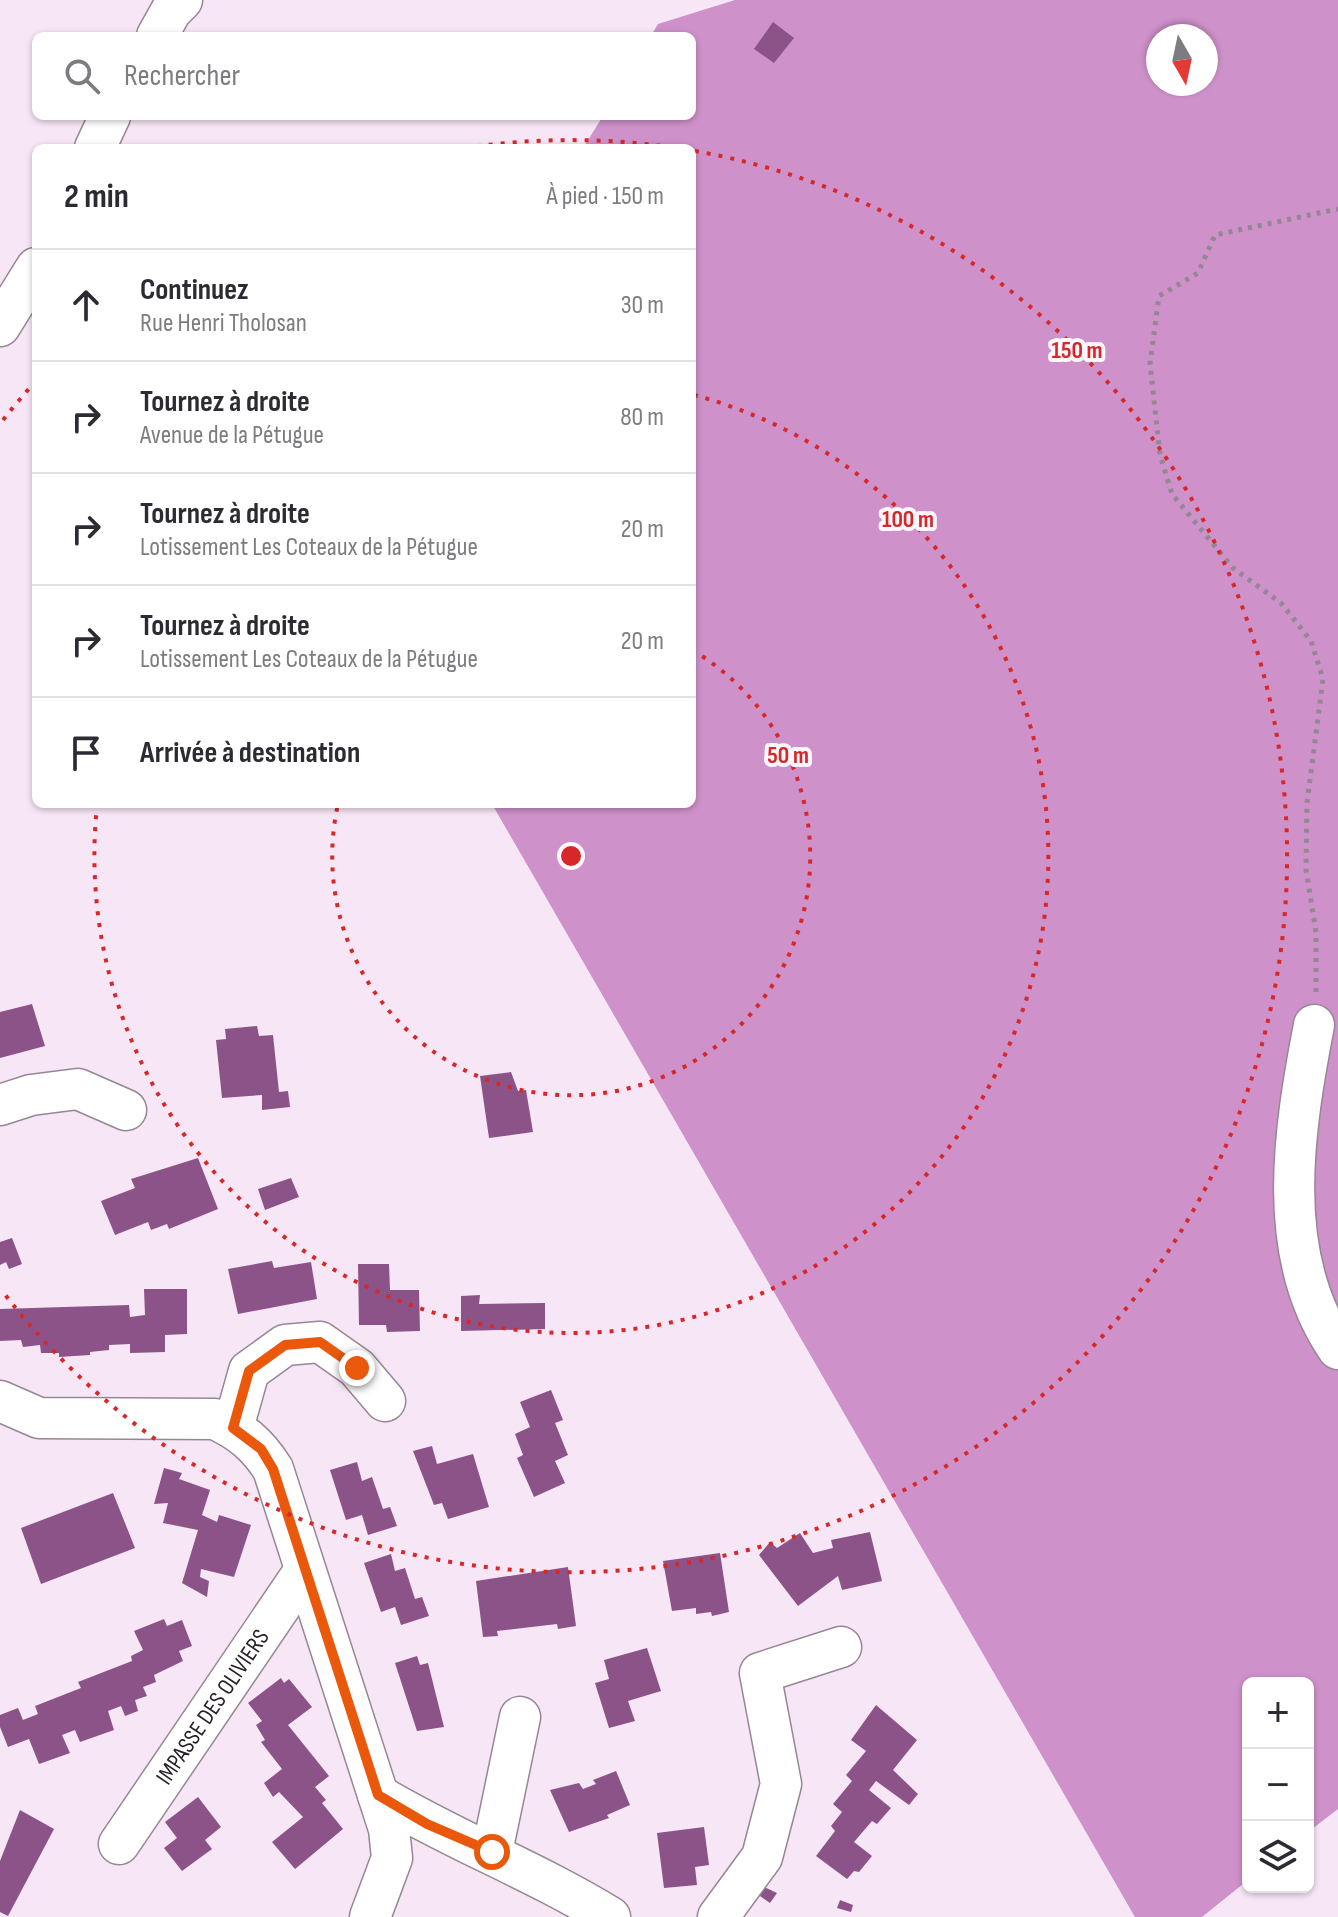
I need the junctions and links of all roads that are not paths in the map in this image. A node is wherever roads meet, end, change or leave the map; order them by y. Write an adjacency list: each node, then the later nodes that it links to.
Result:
1 (182, 0): 2 (street)
2 (159, 32)
3 (108, 120): 4 (street)
4 (97, 144)
5 (32, 274): 6 (street)
6 (0, 326)
7 (1314, 1025): 10 (street)
8 (0, 1105): 9 (street)
9 (126, 1110)
10 (1338, 1349)
11 (0, 1401): 13 (street)
12 (385, 1401): 13 (street)
13 (233, 1428): 14 (street)
14 (305, 1570): 17 (street); 19 (street, IMPASSE DES OLIVIERS)
15 (841, 1647): 24 (street)
16 (520, 1717): 20 (street)
17 (378, 1795): 18 (street); 21 (street)
18 (427, 1824): 20 (street); 21 (street)
19 (119, 1844)
20 (479, 1847): 21 (street); 23 (street)
21 (391, 1850): 22 (street)
22 (370, 1917)
23 (610, 1917)
24 (718, 1917)

